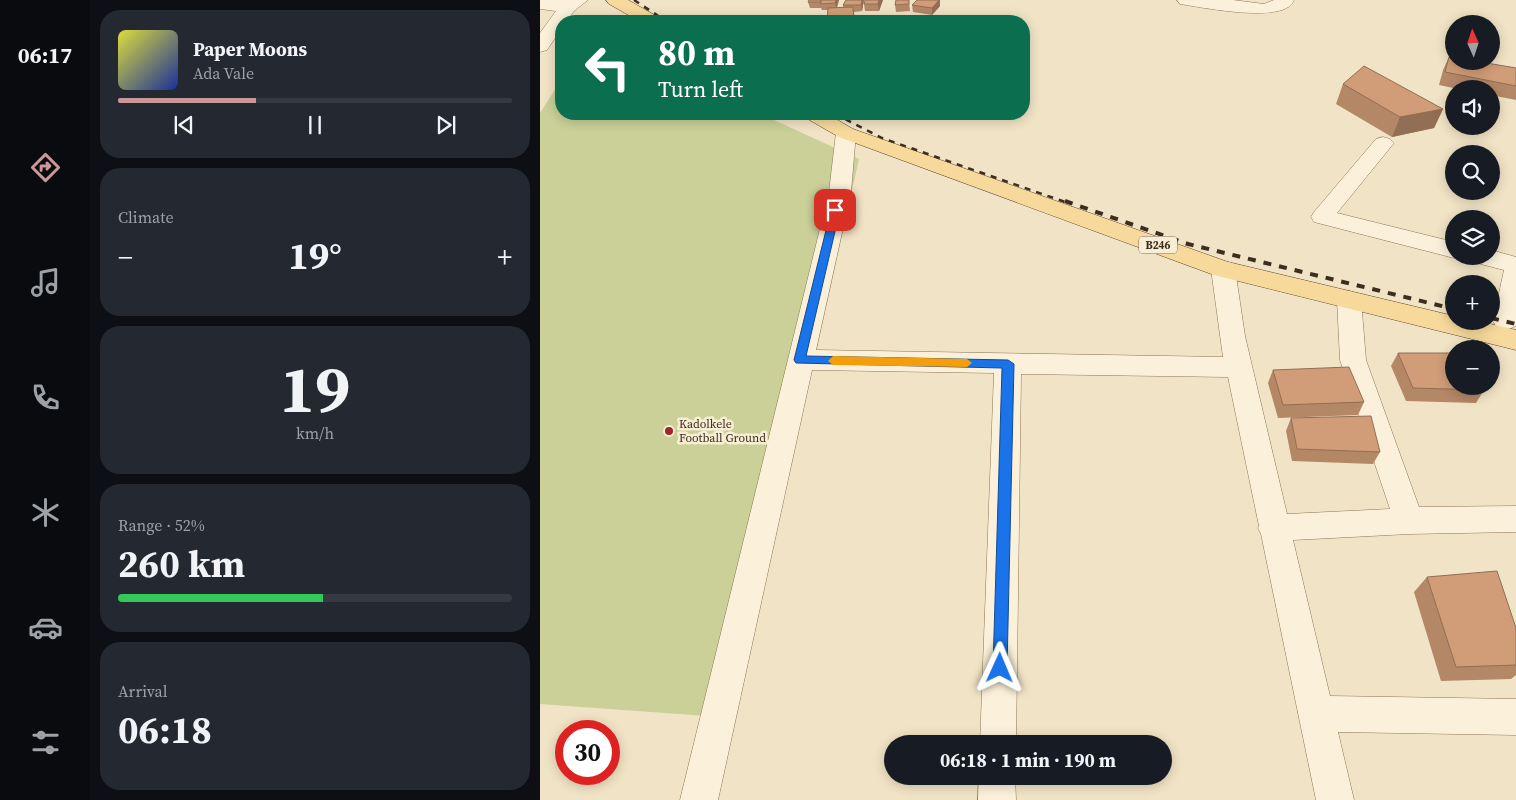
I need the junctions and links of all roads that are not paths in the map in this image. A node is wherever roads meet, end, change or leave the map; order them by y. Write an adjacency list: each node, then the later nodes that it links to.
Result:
1 (615, 0): 7 (main road)
2 (1186, 0): 3 (street)
3 (1285, 0)
4 (573, 3): 5 (street); 6 (street)
5 (540, 4)
6 (564, 15)
7 (641, 15)
8 (555, 26): 9 (street)
9 (540, 46)
10 (823, 120): 11 (main road, B246)
11 (846, 133): 16 (main road, B246); 20 (street)
12 (1383, 143): 13 (street)
13 (1445, 248)
14 (1500, 261): 15 (street)
15 (1516, 265)
16 (1223, 269): 18 (main road, B246); 22 (street)
17 (1516, 270): 19 (street)
18 (1349, 300): 19 (main road, B246); 24 (street)
19 (1511, 331)
20 (800, 360): 21 (street); 30 (street)
21 (1008, 364): 22 (street); 28 (street)
22 (1239, 367): 25 (street)
23 (1516, 519): 24 (street)
24 (1409, 521): 25 (street)
25 (1273, 528): 26 (street)
26 (1317, 714): 27 (street); 32 (street)
27 (1516, 717)
28 (998, 735)
29 (997, 785): 31 (street)
30 (700, 800)
31 (997, 800)
32 (1335, 800)

